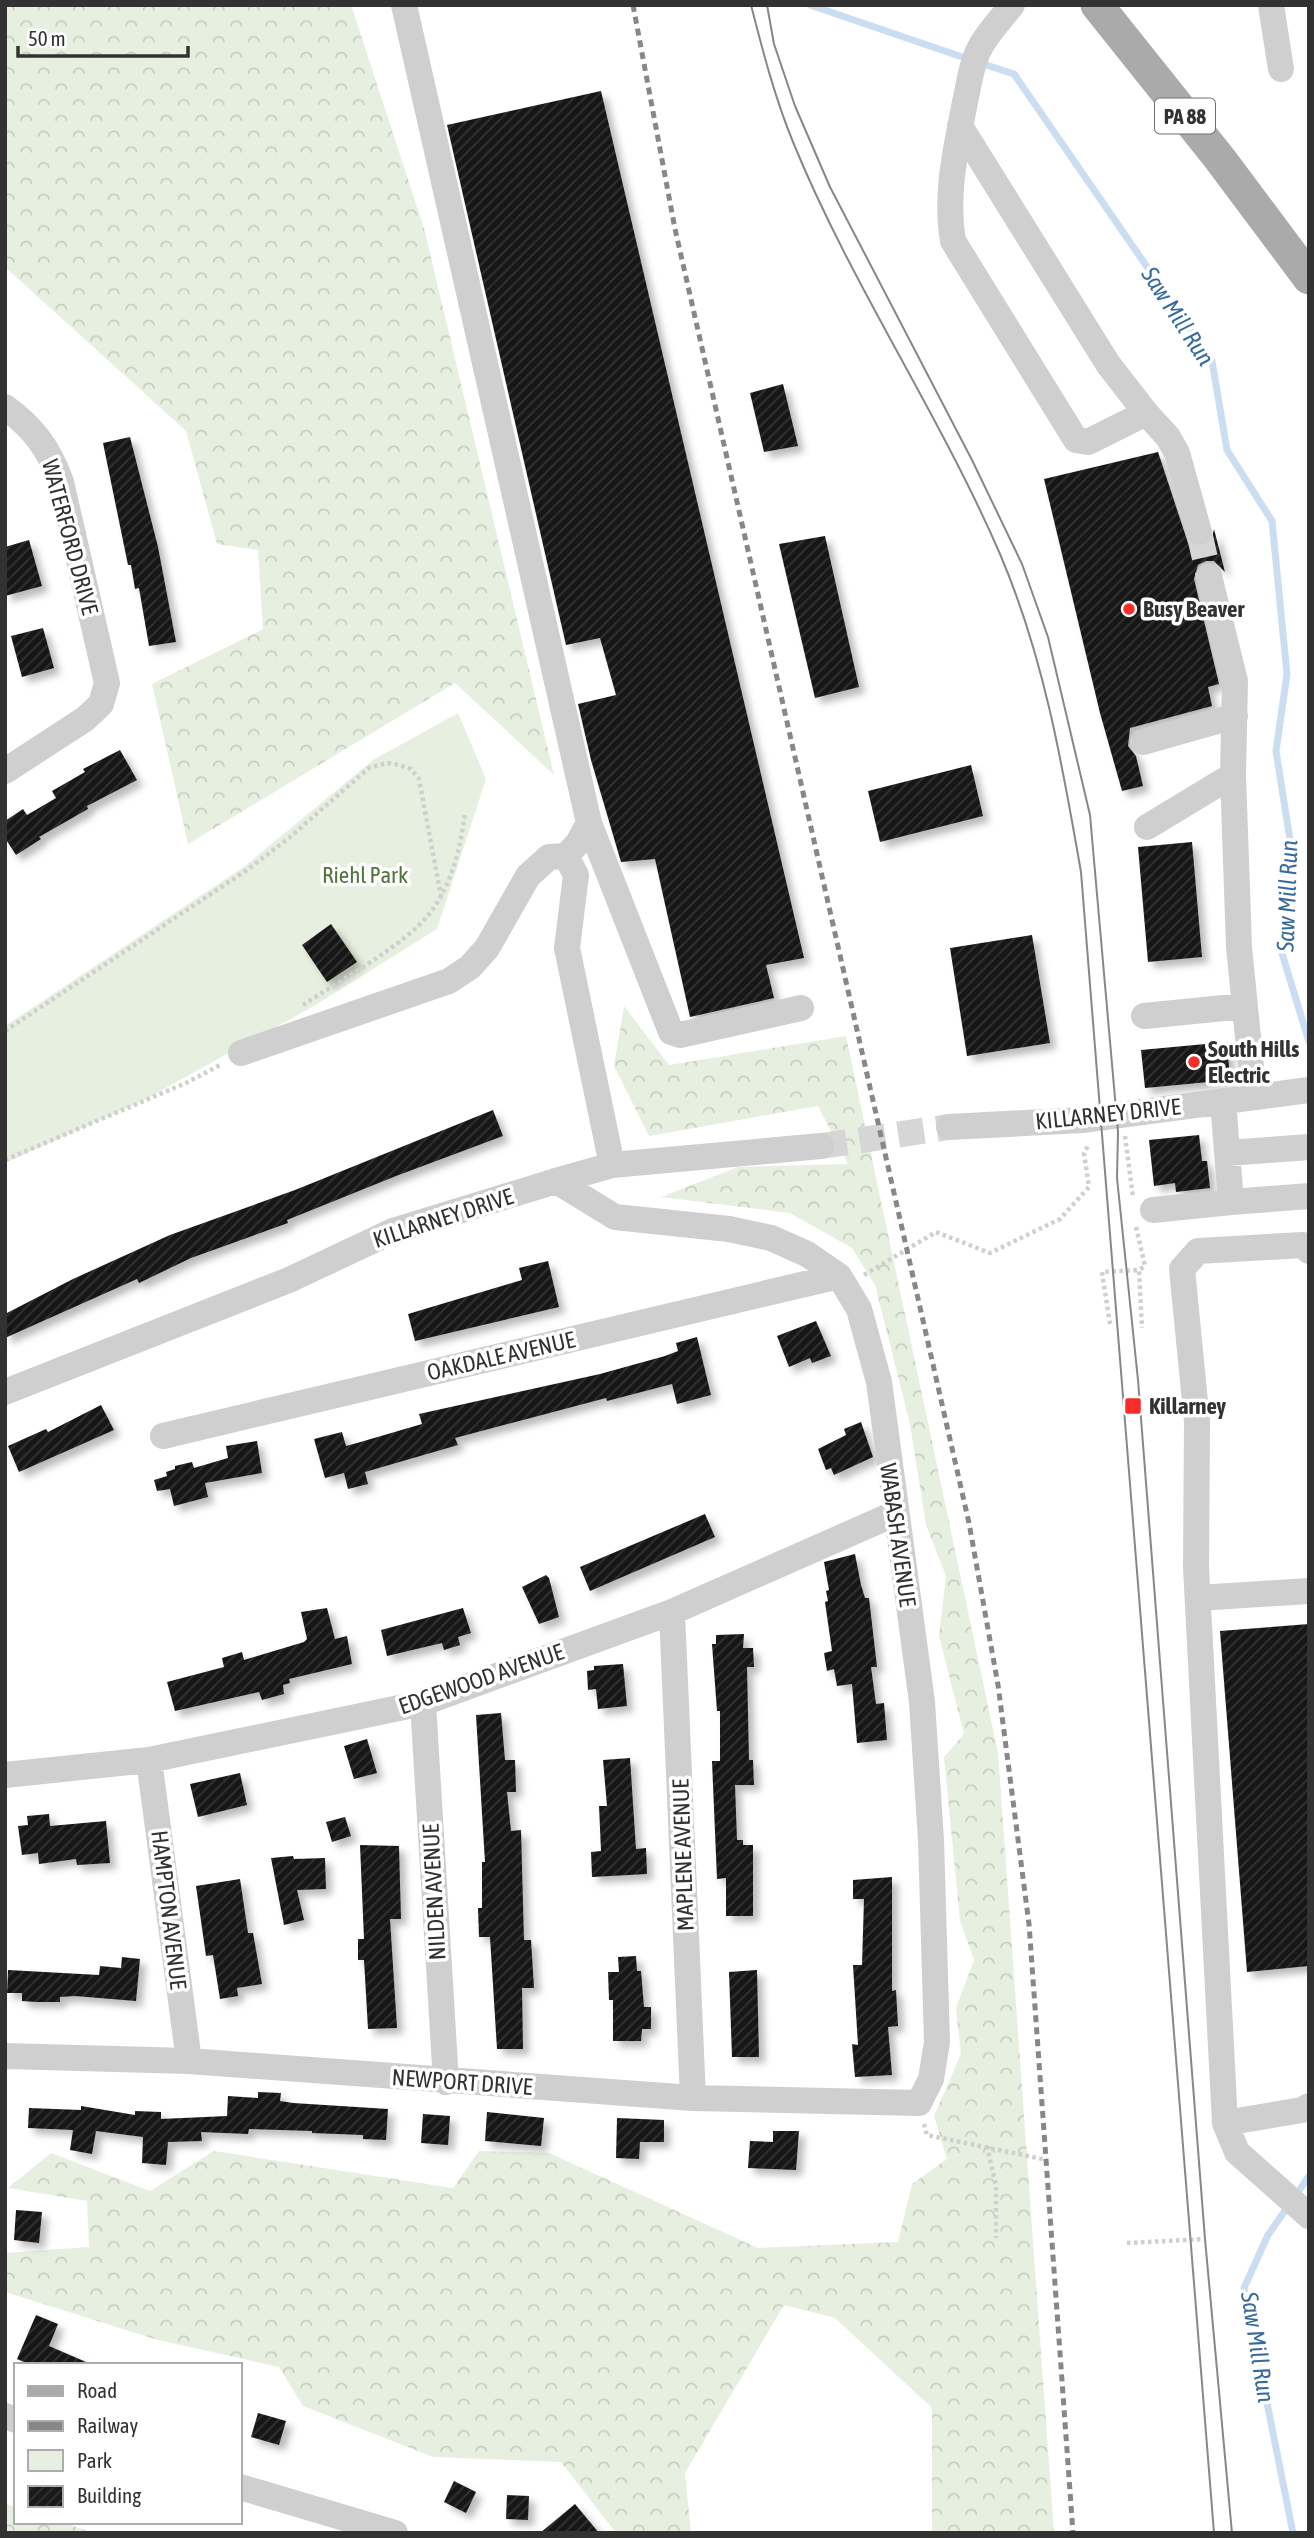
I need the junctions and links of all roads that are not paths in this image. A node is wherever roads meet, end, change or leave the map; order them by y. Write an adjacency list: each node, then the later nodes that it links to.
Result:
1 (404, 5): 18 (street)
2 (1012, 5): 6 (street)
3 (1097, 5): 7 (main road, PA 88)
4 (1271, 5): 5 (street)
5 (1281, 69)
6 (960, 126): 11 (street); 11 (street)
7 (1271, 228): 8 (main road, PA 88); 9 (main road, PA 88)
8 (1309, 278)
9 (1309, 306)
10 (5, 407): 16 (street, WATERFORD DRIVE)
11 (1146, 413): 12 (street)
12 (1199, 532)
13 (1209, 576): 14 (street)
14 (1235, 716): 15 (street); 17 (street)
15 (1143, 742)
16 (5, 771)
17 (1233, 775): 19 (street); 21 (street)
18 (589, 823): 20 (street); 22 (street)
19 (1147, 827)
20 (566, 856): 24 (street); 32 (street)
21 (1244, 1006): 23 (street); 26 (street)
22 (800, 1008)
23 (1144, 1016)
24 (241, 1053)
25 (1302, 1091): 26 (street, KILLARNEY DRIVE)
26 (1254, 1097): 27 (street, KILLARNEY DRIVE)
27 (1223, 1101): 28 (street, KILLARNEY DRIVE); 31 (street)
28 (948, 1127)
29 (821, 1146): 32 (street, KILLARNEY DRIVE)
30 (1309, 1147): 31 (street)
31 (1227, 1153): 35 (street)
32 (612, 1165): 33 (street, KILLARNEY DRIVE)
33 (556, 1181): 38 (street, WABASH AVENUE); 39 (street, KILLARNEY DRIVE)
34 (1309, 1196): 35 (street)
35 (1231, 1202): 36 (street)
36 (1153, 1210)
37 (1309, 1251): 43 (street)
38 (842, 1281): 40 (street, OAKDALE AVENUE); 41 (street, WABASH AVENUE)
39 (5, 1392)
40 (163, 1436)
41 (894, 1514): 44 (street, EDGEWOOD AVENUE); 52 (street, WABASH AVENUE)
42 (1309, 1591): 43 (street)
43 (1198, 1598): 54 (street)
44 (672, 1612): 45 (street, EDGEWOOD AVENUE); 51 (street, MAPLENE AVENUE)
45 (423, 1703): 46 (street, EDGEWOOD AVENUE); 50 (street, NILDEN AVENUE)
46 (149, 1760): 47 (street, EDGEWOOD AVENUE); 49 (street, HAMPTON AVENUE)
47 (5, 1775)
48 (5, 2056): 49 (street, NEWPORT DRIVE)
49 (188, 2061): 50 (street, NEWPORT DRIVE)
50 (446, 2082): 51 (street, NEWPORT DRIVE)
51 (693, 2098): 52 (street, NEWPORT DRIVE)
52 (919, 2103)
53 (1309, 2106): 54 (street)
54 (1225, 2123): 55 (street)
55 (1309, 2216)
56 (242, 2488): 57 (street)
57 (395, 2533)

